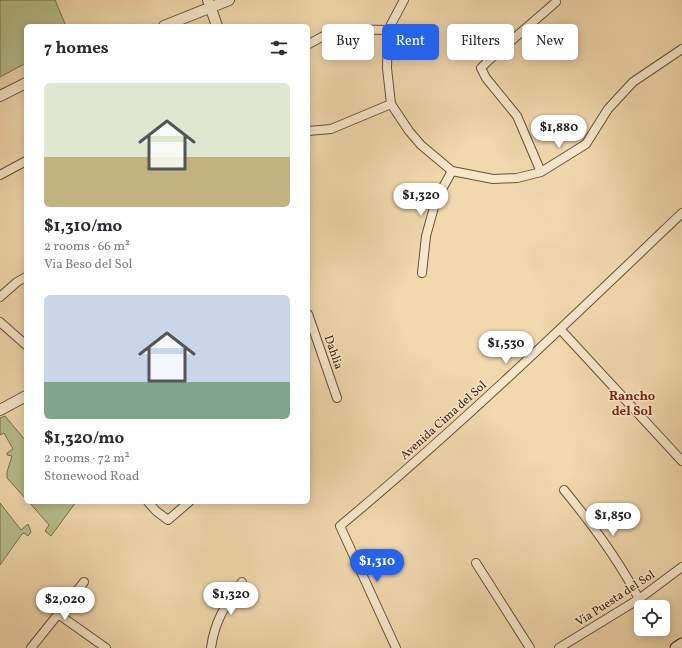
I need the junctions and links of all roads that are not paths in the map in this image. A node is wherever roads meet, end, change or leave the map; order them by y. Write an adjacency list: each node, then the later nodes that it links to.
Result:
1 (229, 0): 4 (street)
2 (404, 0): 7 (street)
3 (556, 2): 18 (street)
4 (210, 4): 5 (street); 6 (street)
5 (168, 24)
6 (216, 24)
7 (391, 24)
8 (382, 30): 9 (street)
9 (310, 43)
10 (682, 49): 18 (street)
11 (387, 60): 14 (street)
12 (24, 84): 13 (street)
13 (0, 96)
14 (391, 104): 15 (street); 17 (street)
15 (310, 130)
16 (24, 163): 19 (street)
17 (452, 170): 18 (street); 21 (street)
18 (542, 172)
19 (0, 175)
20 (682, 213): 26 (street, Avenida Cima del Sol)
21 (422, 274)
22 (24, 278): 23 (street)
23 (0, 297)
24 (0, 322): 27 (street)
25 (310, 325): 29 (street, Dahlia)
26 (560, 329): 31 (street); 45 (street, Avenida Cima del Sol)
27 (24, 343)
28 (24, 397): 30 (street)
29 (337, 398)
30 (0, 410)
31 (682, 460)
32 (564, 490): 39 (street)
33 (150, 504): 34 (street)
34 (187, 504)
35 (476, 563): 46 (street)
36 (682, 567): 39 (street, Via Puesta del Sol)
37 (84, 582): 40 (street)
38 (242, 582): 44 (street)
39 (639, 599): 47 (street, Via Puesta del Sol)
40 (58, 614): 42 (street); 43 (street)
41 (682, 644): 48 (main road)
42 (31, 648)
43 (106, 648)
44 (211, 648)
45 (396, 648)
46 (530, 648)
47 (559, 648)
48 (676, 648)

